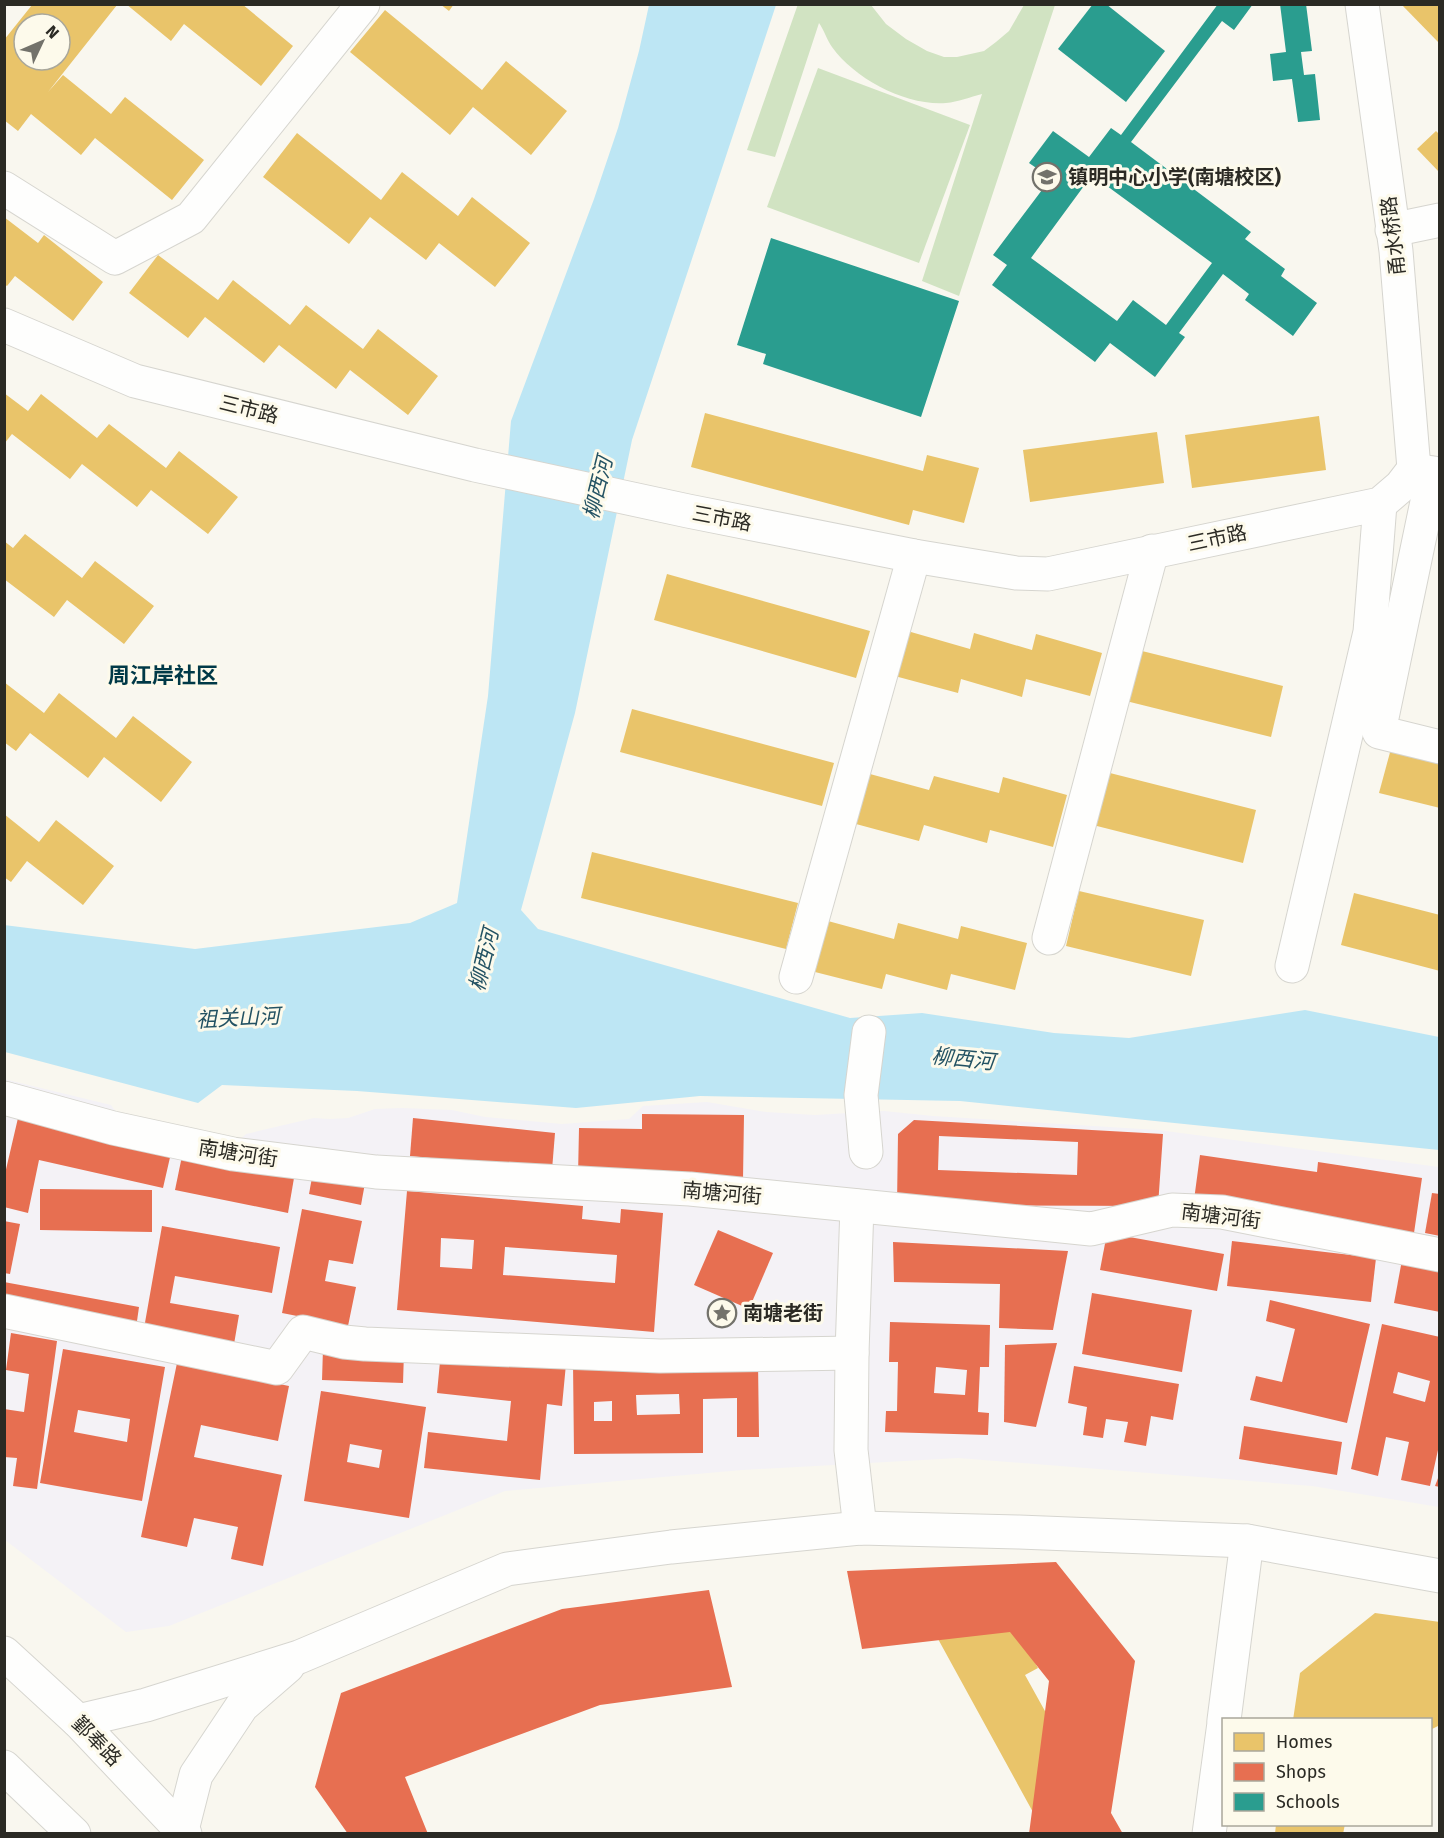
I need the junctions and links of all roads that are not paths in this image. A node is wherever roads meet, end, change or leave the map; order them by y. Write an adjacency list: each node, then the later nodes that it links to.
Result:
1 (1362, 4): 5 (street, 甬水桥路)
2 (356, 7): 3 (street)
3 (4, 188)
4 (1440, 220): 5 (street)
5 (1392, 230): 7 (street, 甬水桥路)
6 (4, 325): 10 (street, 三市路)
7 (1429, 472): 8 (street, 三市路); 11 (street, 甬水桥路)
8 (1380, 504): 9 (street, 三市路); 13 (street)
9 (1152, 551): 10 (street, 三市路); 12 (street)
10 (914, 556): 14 (street)
11 (1440, 747)
12 (1049, 938)
13 (1292, 966)
14 (796, 977)
15 (869, 1032): 17 (street)
16 (4, 1098): 18 (street, 南塘河街)
17 (866, 1152)
18 (857, 1206): 19 (street, 南塘河街); 21 (street)
19 (1440, 1255)
20 (4, 1311): 21 (street)
21 (852, 1353): 22 (street)
22 (860, 1528): 23 (street); 26 (street)
23 (1247, 1541): 24 (street); 27 (street)
24 (1440, 1576)
25 (4, 1653): 28 (street, 鄞奉路)
26 (298, 1657): 28 (street); 31 (street)
27 (1224, 1718)
28 (78, 1721): 31 (street, 鄞奉路)
29 (1222, 1736): 33 (street)
30 (4, 1767): 32 (street)
31 (184, 1832)
32 (74, 1833)
33 (1209, 1833)

